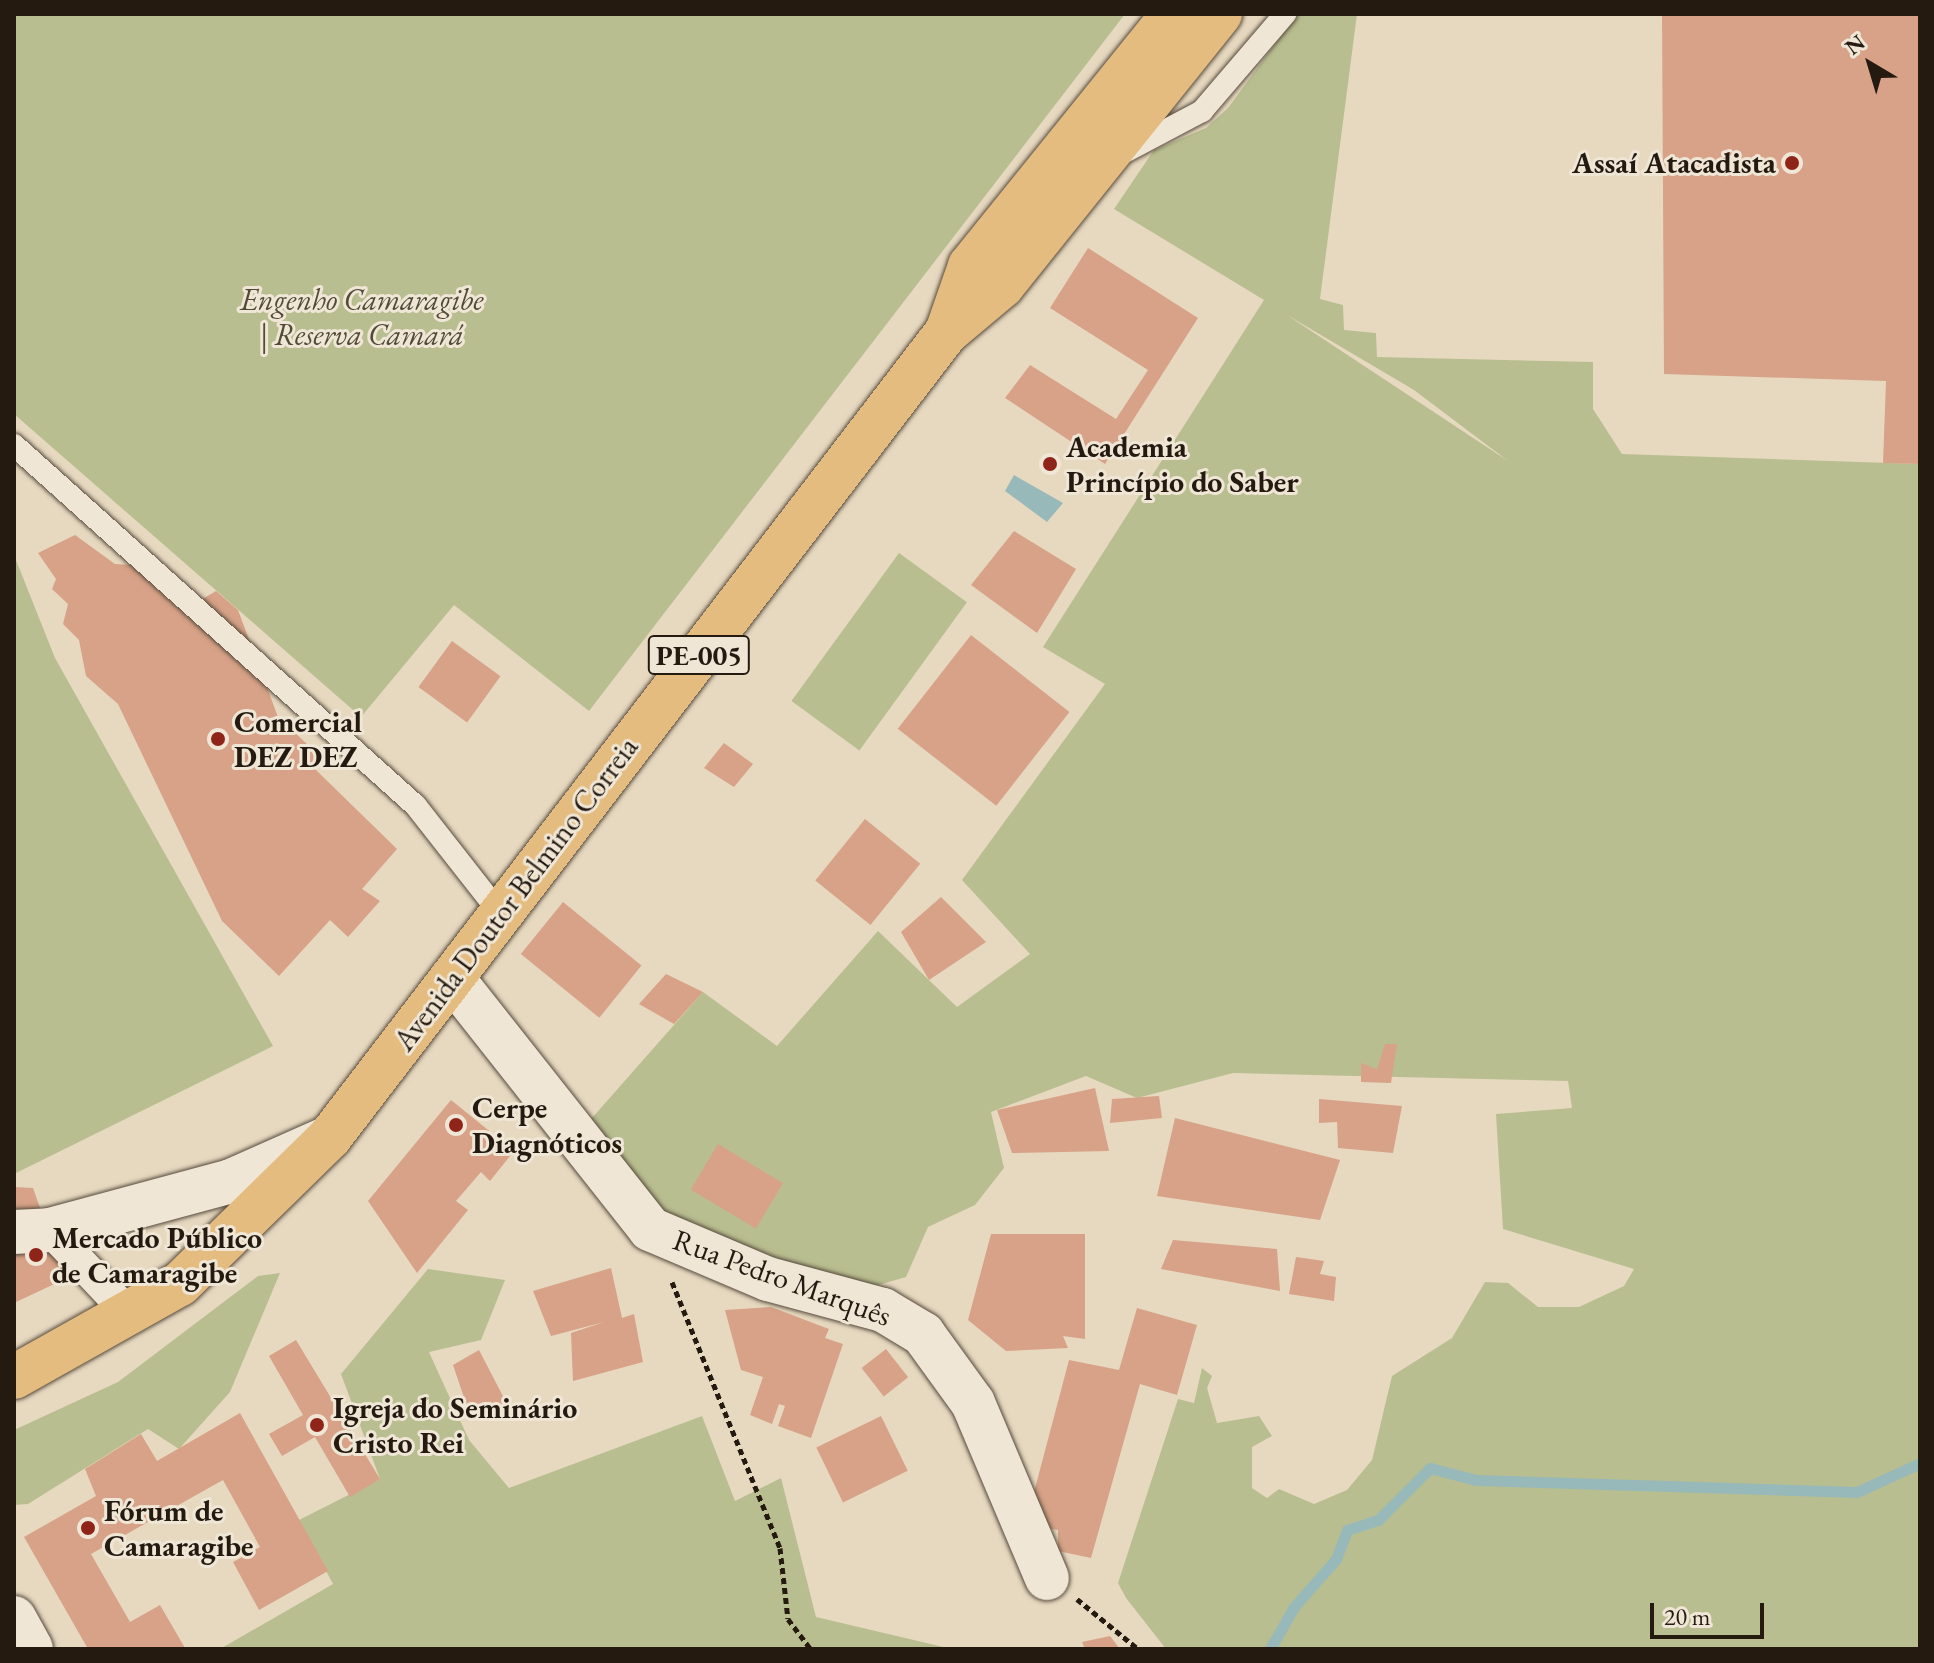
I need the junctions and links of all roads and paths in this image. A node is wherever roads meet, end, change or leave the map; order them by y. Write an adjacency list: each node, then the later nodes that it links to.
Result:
1 (1173, 14): 5 (main road, Avenida Doutor Belmino Correia / PE-005)
2 (1220, 14): 4 (main road, Avenida Doutor Belmino Correia / PE-005)
3 (1285, 14): 4 (lane)
4 (1096, 166): 5 (main road, Avenida Doutor Belmino Correia / PE-005)
5 (946, 333): 7 (main road, Avenida Doutor Belmino Correia / PE-005)
6 (14, 445): 7 (lane)
7 (500, 913): 8 (main road, Avenida Doutor Belmino Correia / PE-005)
8 (452, 978): 9 (main road, Avenida Doutor Belmino Correia / PE-005); 10 (street, Rua Pedro Marquês)
9 (330, 1137): 11 (street); 12 (main road, Avenida Doutor Belmino Correia / PE-005)
10 (650, 1229): 14 (street, Rua Pedro Marquês); 17 (path, Rua Pedro Marquês)
11 (32, 1231): 12 (street)
12 (131, 1316): 13 (main road, Avenida Doutor Belmino Correia / PE-005)
13 (14, 1377)
14 (1047, 1578): 18 (path)
15 (14, 1618): 16 (street)
16 (31, 1649)
17 (811, 1649)
18 (1138, 1649)

